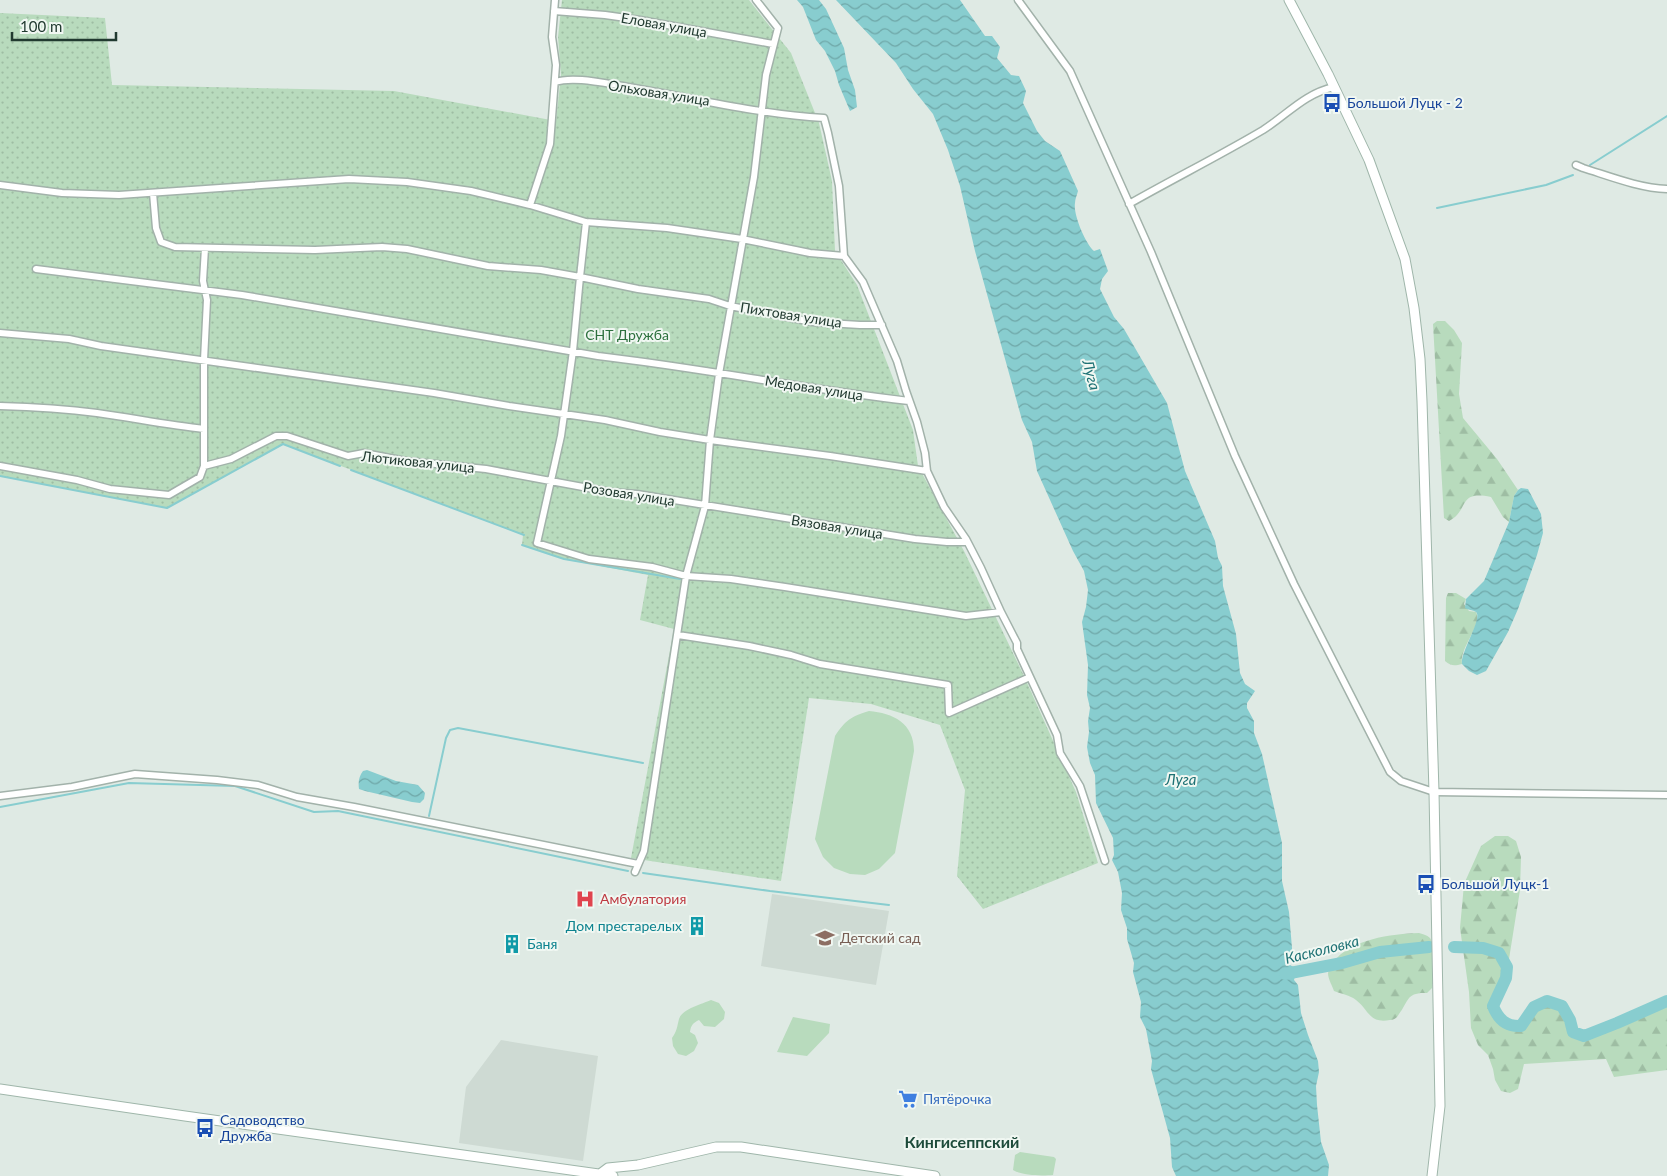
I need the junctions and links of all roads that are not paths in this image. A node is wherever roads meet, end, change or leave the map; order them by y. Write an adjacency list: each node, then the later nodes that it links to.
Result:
1 (555, 0): 5 (street)
2 (756, 0): 6 (street)
3 (1018, 0): 14 (street)
4 (1289, 0): 8 (street)
5 (554, 11): 6 (street, Еловая улица); 7 (street)
6 (773, 44): 9 (street)
7 (555, 82): 9 (street, Ольховая улица); 15 (street)
8 (1334, 87): 14 (street); 44 (street)
9 (762, 111): 17 (street); 19 (street, Ольховая улица)
10 (1576, 165): 12 (street)
11 (0, 185): 13 (street)
12 (1667, 189)
13 (153, 193): 15 (street); 18 (street, Пихтовая улица)
14 (1129, 204): 44 (street)
15 (530, 205): 16 (street)
16 (586, 222): 17 (street); 21 (street)
17 (742, 239): 19 (street); 23 (street)
18 (205, 248): 21 (street, Пихтовая улица); 22 (street)
19 (844, 256): 24 (street)
20 (36, 269): 22 (street, Медовая улица)
21 (580, 277): 23 (street, Пихтовая улица); 26 (street)
22 (206, 291): 26 (street, Медовая улица); 27 (street)
23 (730, 306): 24 (street, Пихтовая улица); 28 (street)
24 (882, 325): 29 (street)
25 (0, 333): 27 (street)
26 (573, 350): 28 (street, Медовая улица); 31 (street)
27 (204, 360): 31 (street); 32 (street)
28 (719, 374): 29 (street, Медовая улица); 33 (street)
29 (909, 401): 36 (street)
30 (0, 406): 32 (street)
31 (565, 414): 33 (street); 37 (street)
32 (204, 429): 35 (street)
33 (710, 440): 36 (street); 38 (street)
34 (0, 466): 35 (street)
35 (204, 466): 37 (street, Лютиковая улица)
36 (927, 471): 39 (street)
37 (551, 480): 38 (street, Розовая улица); 40 (street)
38 (706, 506): 39 (street, Вязовая улица); 40 (street)
39 (967, 542): 41 (street)
40 (686, 576): 41 (street); 42 (street)
41 (1001, 612): 43 (street)
42 (678, 635): 43 (street); 48 (street)
43 (1030, 677): 47 (street)
44 (1434, 792): 45 (street); 54 (street)
45 (1667, 794)
46 (0, 796): 48 (street)
47 (1105, 861)
48 (638, 864): 49 (street)
49 (635, 872)
50 (0, 1089): 51 (street)
51 (600, 1175): 52 (street); 53 (street)
52 (613, 1176)
53 (935, 1176)
54 (1432, 1176)

